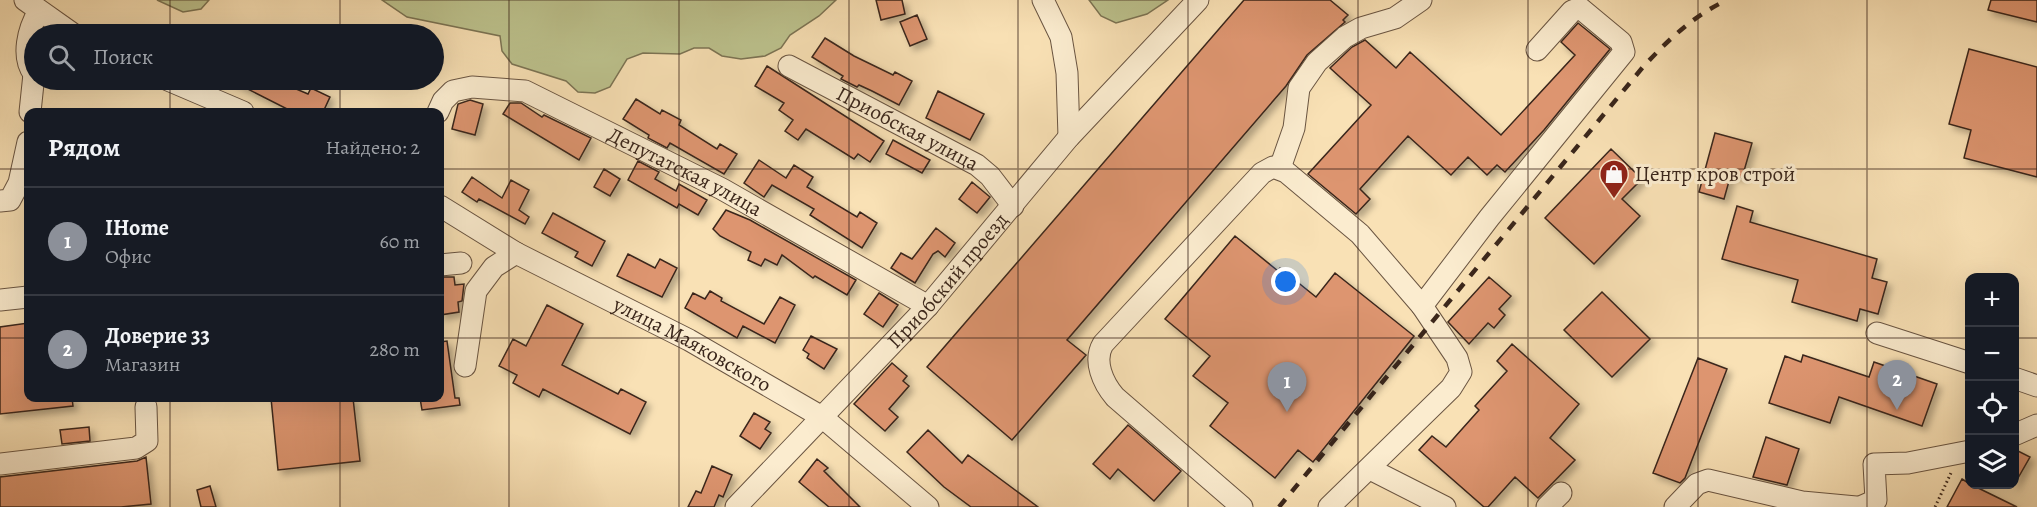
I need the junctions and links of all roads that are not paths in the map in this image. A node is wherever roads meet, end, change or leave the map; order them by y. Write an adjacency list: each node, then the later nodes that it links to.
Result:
1 (1043, 0): 14 (street)
2 (1198, 0): 14 (street, Приобский проезд)
3 (1421, 0): 16 (street)
4 (32, 6): 5 (street); 6 (street)
5 (31, 24)
6 (58, 24)
7 (1537, 50): 26 (street)
8 (789, 66): 18 (street, Приобская улица)
9 (32, 90): 11 (street)
10 (191, 90): 12 (street)
11 (30, 108)
12 (234, 108)
13 (440, 108): 25 (street, Депутатская улица)
14 (1069, 137): 18 (street, Приобский проезд)
15 (24, 162): 17 (street)
16 (1280, 168): 26 (street); 42 (street)
17 (0, 201)
18 (1013, 206): 25 (street, Приобский проезд)
19 (444, 208): 20 (street, улица Маяковского)
20 (516, 253): 29 (street); 33 (street, улица Маяковского)
21 (461, 262): 22 (street)
22 (444, 264)
23 (24, 297): 24 (street)
24 (0, 300)
25 (928, 306): 33 (street, Приобский проезд)
26 (1422, 306): 38 (street)
27 (1877, 333): 28 (street)
28 (1965, 361)
29 (465, 366)
30 (2019, 380): 31 (street)
31 (2037, 386)
32 (146, 407): 37 (street)
33 (822, 417): 40 (street, Приобский проезд); 41 (street, улица Маяковского)
34 (2037, 425): 35 (street)
35 (2019, 433)
36 (1965, 452): 39 (street)
37 (0, 464)
38 (1370, 469): 43 (street); 44 (street)
39 (1867, 505): 45 (street)
40 (736, 507)
41 (928, 507)
42 (1242, 507)
43 (1329, 507)
44 (1445, 507)
45 (1675, 507)

